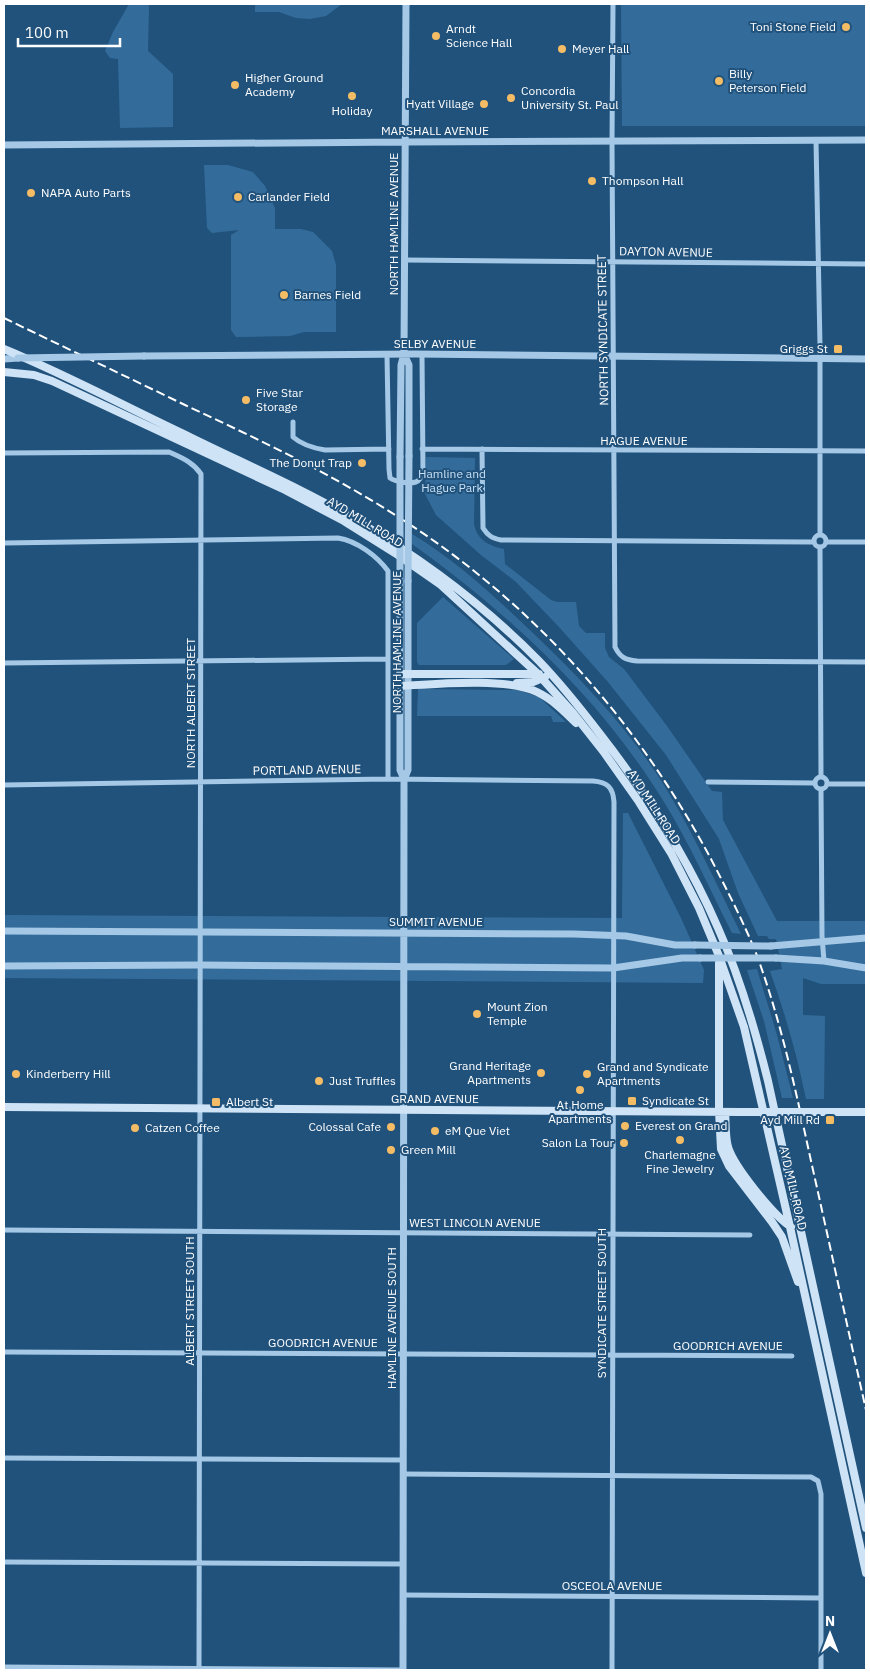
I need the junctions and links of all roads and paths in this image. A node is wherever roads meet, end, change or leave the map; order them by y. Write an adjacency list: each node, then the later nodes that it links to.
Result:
1 (406, 4): 5 (street, NORTH HAMLINE AVENUE)
2 (613, 4): 6 (street, NORTH SYNDICATE STREET)
3 (816, 140): 4 (street, MARSHALL AVENUE); 6 (street, MARSHALL AVENUE); 10 (street)
4 (866, 140)
5 (405, 142): 6 (street, MARSHALL AVENUE); 7 (street, MARSHALL AVENUE); 8 (street, NORTH HAMLINE AVENUE)
6 (612, 142): 9 (street, NORTH SYNDICATE STREET)
7 (4, 146)
8 (405, 260): 9 (street, DAYTON AVENUE); 13 (street, NORTH HAMLINE AVENUE)
9 (612, 261): 10 (street, DAYTON AVENUE); 16 (street, NORTH SYNDICATE STREET)
10 (819, 264): 11 (street, DAYTON AVENUE); 18 (street)
11 (866, 264)
12 (4, 349): 44 (main road, AYD MILL ROAD)
13 (404, 354): 14 (street, SELBY AVENUE); 15 (street, SELBY AVENUE); 42 (street, NORTH HAMLINE AVENUE, bridge); 43 (street, NORTH HAMLINE AVENUE, bridge)
14 (387, 355): 17 (street, SELBY AVENUE, bridge); 22 (street)
15 (422, 355): 16 (street, SELBY AVENUE); 23 (street)
16 (614, 356): 18 (street, SELBY AVENUE); 25 (street, NORTH SYNDICATE STREET)
17 (4, 358)
18 (820, 358): 19 (street, SELBY AVENUE); 26 (street)
19 (866, 359)
20 (4, 372): 45 (main road, AYD MILL ROAD)
21 (293, 422): 22 (street)
22 (389, 449): 23 (street)
23 (422, 449): 24 (street, HAGUE AVENUE)
24 (482, 449): 25 (street, HAGUE AVENUE); 31 (street)
25 (614, 451): 26 (street, HAGUE AVENUE); 31 (street, NORTH SYNDICATE STREET)
26 (820, 451): 27 (street, HAGUE AVENUE); 29 (street)
27 (866, 451)
28 (4, 453): 30 (street, NORTH ALBERT STREET)
29 (820, 535): 32 (street); 33 (street)
30 (201, 540): 35 (street); 37 (street, NORTH HAMLINE AVENUE); 38 (street, NORTH ALBERT STREET)
31 (615, 540): 32 (street); 39 (street, NORTH SYNDICATE STREET)
32 (814, 542): 36 (street)
33 (826, 542): 34 (street); 36 (street)
34 (866, 542)
35 (4, 543)
36 (820, 548): 39 (street)
37 (387, 659): 38 (street); 51 (street, NORTH HAMLINE AVENUE)
38 (201, 661): 41 (street); 53 (street, NORTH ALBERT STREET)
39 (819, 662): 40 (street); 50 (street)
40 (866, 662)
41 (4, 663)
42 (400, 674): 43 (main road); 48 (street, NORTH HAMLINE AVENUE)
43 (409, 674): 45 (main road); 47 (street, NORTH HAMLINE AVENUE)
44 (551, 674): 45 (main road); 81 (main road, AYD MILL ROAD)
45 (540, 676): 46 (main road); 49 (main road, AYD MILL ROAD)
46 (496, 684): 47 (main road); 49 (main road)
47 (409, 685): 48 (main road); 52 (street, NORTH HAMLINE AVENUE)
48 (400, 686): 52 (street, NORTH HAMLINE AVENUE)
49 (603, 751): 66 (main road, AYD MILL ROAD)
50 (821, 777): 55 (street); 57 (street)
51 (388, 779): 52 (street, PORTLAND AVENUE); 53 (street, PORTLAND AVENUE)
52 (404, 780): 62 (street, NORTH HAMLINE AVENUE); 63 (street, PORTLAND AVENUE)
53 (201, 782): 56 (street, PORTLAND AVENUE); 61 (street, NORTH ALBERT STREET)
54 (708, 782): 55 (street)
55 (815, 783): 59 (street)
56 (4, 784)
57 (827, 784): 58 (street); 59 (street)
58 (866, 784)
59 (822, 789): 65 (street)
60 (4, 931): 61 (street, SUMMIT AVENUE)
61 (200, 932): 62 (street, SUMMIT AVENUE); 68 (street, ALBERT STREET SOUTH)
62 (404, 933): 63 (street, SUMMIT AVENUE); 70 (street, NORTH HAMLINE AVENUE)
63 (613, 935): 65 (street, SUMMIT AVENUE, bridge); 71 (street, SYNDICATE STREET SOUTH)
64 (866, 938): 65 (street, SUMMIT AVENUE)
65 (822, 942): 67 (street)
66 (719, 956): 77 (main road); 79 (main road, AYD MILL ROAD)
67 (824, 961): 71 (street, bridge); 72 (street)
68 (200, 965): 69 (street); 70 (street); 74 (street, ALBERT STREET SOUTH)
69 (4, 966)
70 (404, 966): 71 (street); 75 (street, HAMLINE AVENUE SOUTH)
71 (613, 968): 76 (street, SYNDICATE STREET SOUTH)
72 (866, 968)
73 (4, 1107): 74 (main road, GRAND AVENUE)
74 (200, 1108): 75 (main road, GRAND AVENUE); 82 (street, ALBERT STREET SOUTH)
75 (403, 1110): 76 (main road, GRAND AVENUE); 83 (street, HAMLINE AVENUE SOUTH)
76 (612, 1111): 77 (main road, GRAND AVENUE); 84 (street, SYNDICATE STREET SOUTH)
77 (722, 1111): 78 (main road, GRAND AVENUE, bridge); 79 (main road); 86 (main road)
78 (866, 1112)
79 (790, 1227): 81 (main road); 86 (main road, AYD MILL ROAD)
80 (4, 1230): 82 (street, WEST LINCOLN AVENUE)
81 (800, 1230): 97 (main road, AYD MILL ROAD)
82 (200, 1232): 83 (street, WEST LINCOLN AVENUE); 88 (street, ALBERT STREET SOUTH)
83 (403, 1233): 84 (street, WEST LINCOLN AVENUE); 89 (street, HAMLINE AVENUE SOUTH)
84 (612, 1233): 85 (street, WEST LINCOLN AVENUE); 90 (street, SYNDICATE STREET SOUTH)
85 (750, 1235)
86 (806, 1300): 101 (main road, AYD MILL ROAD)
87 (4, 1352): 88 (street, GOODRICH AVENUE)
88 (200, 1352): 89 (street, GOODRICH AVENUE); 93 (street, ALBERT STREET SOUTH)
89 (403, 1353): 90 (street, GOODRICH AVENUE); 94 (street, HAMLINE AVENUE SOUTH)
90 (612, 1355): 91 (street, GOODRICH AVENUE); 96 (street, SYNDICATE STREET SOUTH)
91 (792, 1356)
92 (4, 1458): 93 (street)
93 (200, 1459): 94 (street); 99 (street, ALBERT STREET SOUTH)
94 (403, 1460): 95 (street, HAMLINE AVENUE SOUTH)
95 (403, 1474): 96 (street); 100 (street, HAMLINE AVENUE SOUTH)
96 (612, 1475): 103 (street, SYNDICATE STREET SOUTH); 104 (street)
97 (866, 1528)
98 (4, 1562): 99 (street)
99 (200, 1563): 100 (street); 106 (street, ALBERT STREET SOUTH)
100 (403, 1564): 102 (street, HAMLINE AVENUE SOUTH)
101 (866, 1573)
102 (403, 1595): 103 (street, OSCEOLA AVENUE); 107 (street, HAMLINE AVENUE SOUTH)
103 (612, 1596): 104 (street, OSCEOLA AVENUE); 108 (street, SYNDICATE STREET SOUTH)
104 (820, 1598): 109 (street)
105 (4, 1667): 106 (street)
106 (199, 1669): 107 (street)
107 (403, 1670)
108 (612, 1670)
109 (821, 1670)

